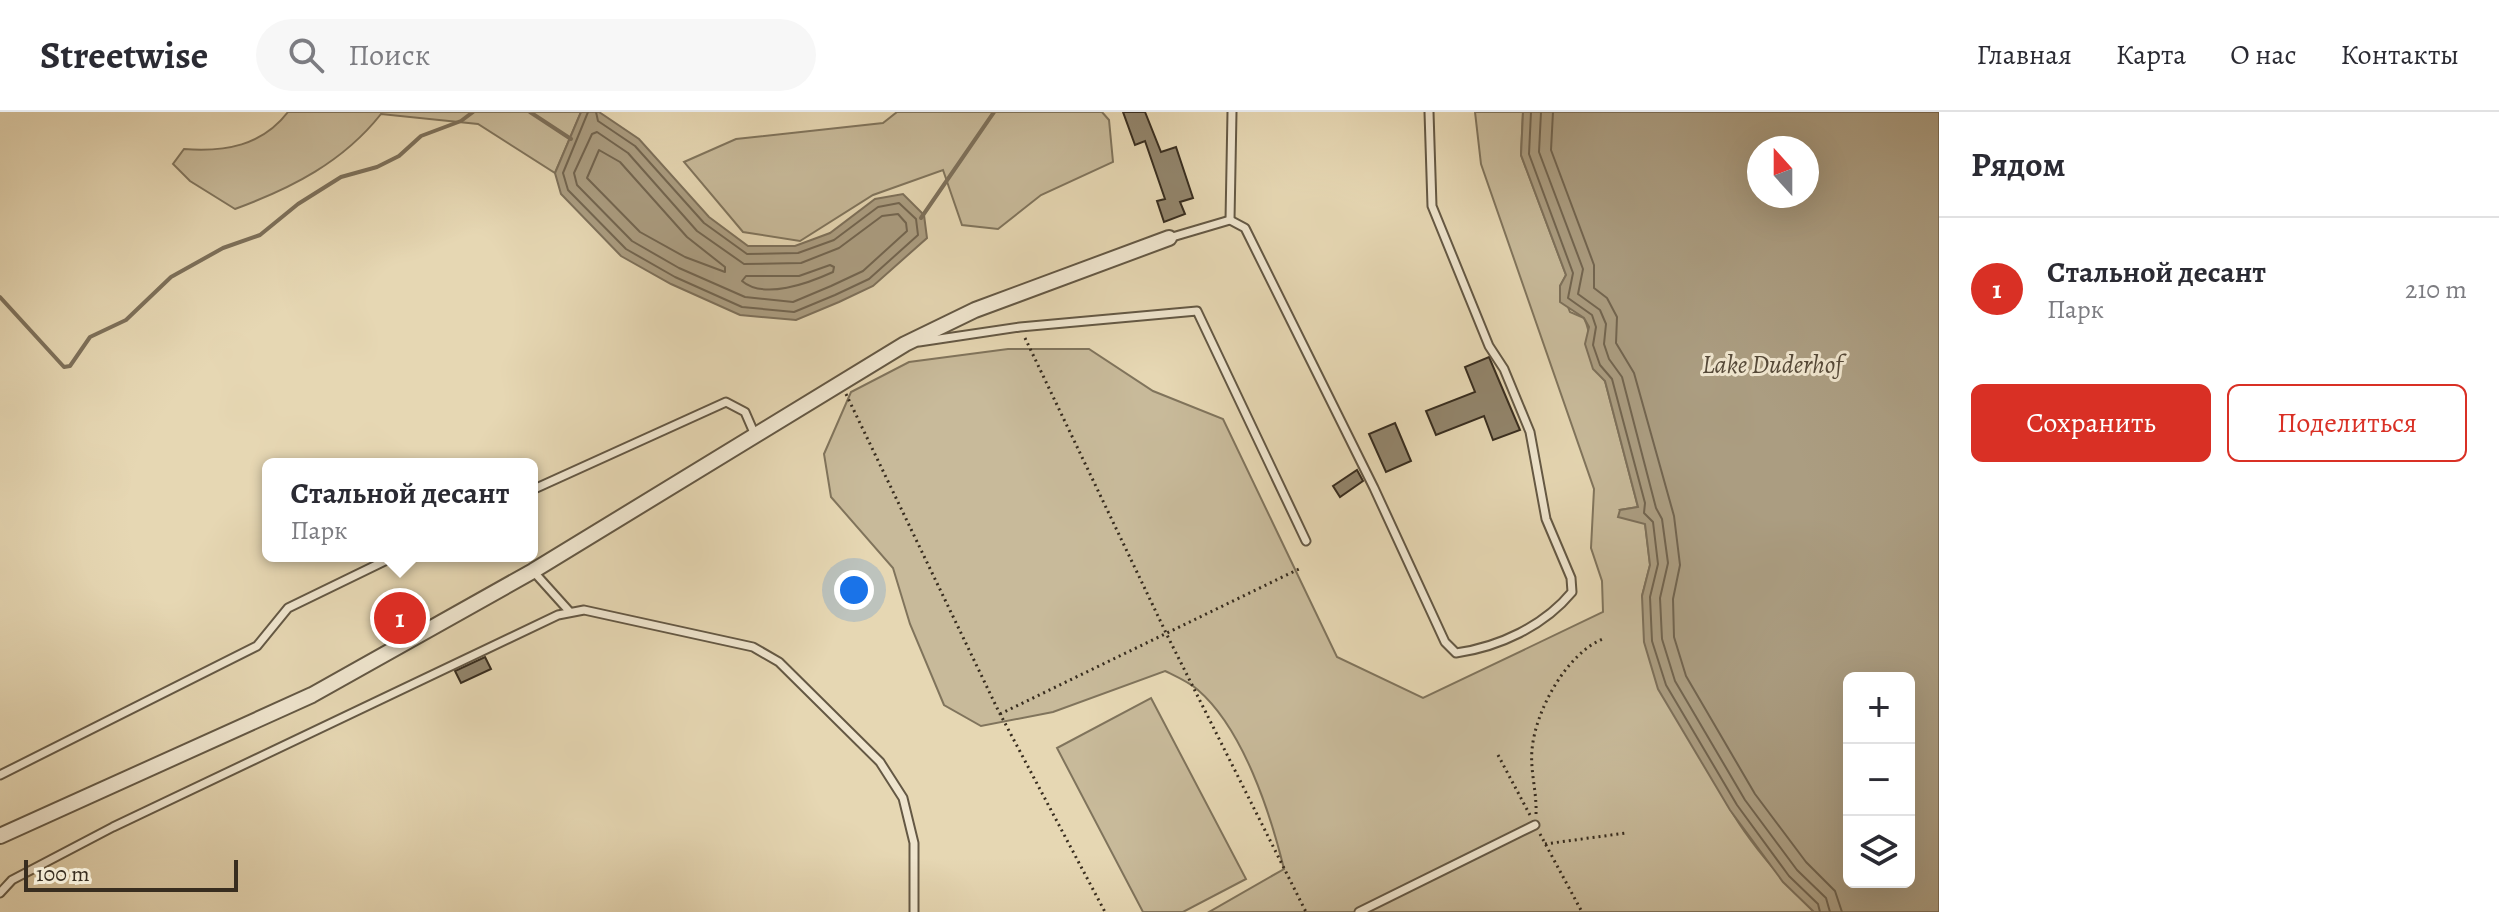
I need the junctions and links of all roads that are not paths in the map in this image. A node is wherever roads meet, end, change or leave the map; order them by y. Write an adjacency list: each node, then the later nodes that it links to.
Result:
1 (1232, 112): 3 (lane)
2 (1429, 112): 3 (lane)
3 (1230, 220): 4 (lane)
4 (1169, 238): 5 (street)
5 (905, 344): 6 (street); 8 (lane)
6 (755, 435): 7 (lane); 10 (street)
7 (538, 487)
8 (1306, 541)
9 (383, 562): 12 (lane)
10 (533, 571): 11 (lane); 14 (street)
11 (569, 611): 15 (lane); 16 (lane)
12 (0, 775)
13 (1535, 825): 17 (lane)
14 (0, 836)
15 (0, 893)
16 (914, 912)
17 (1359, 912)

